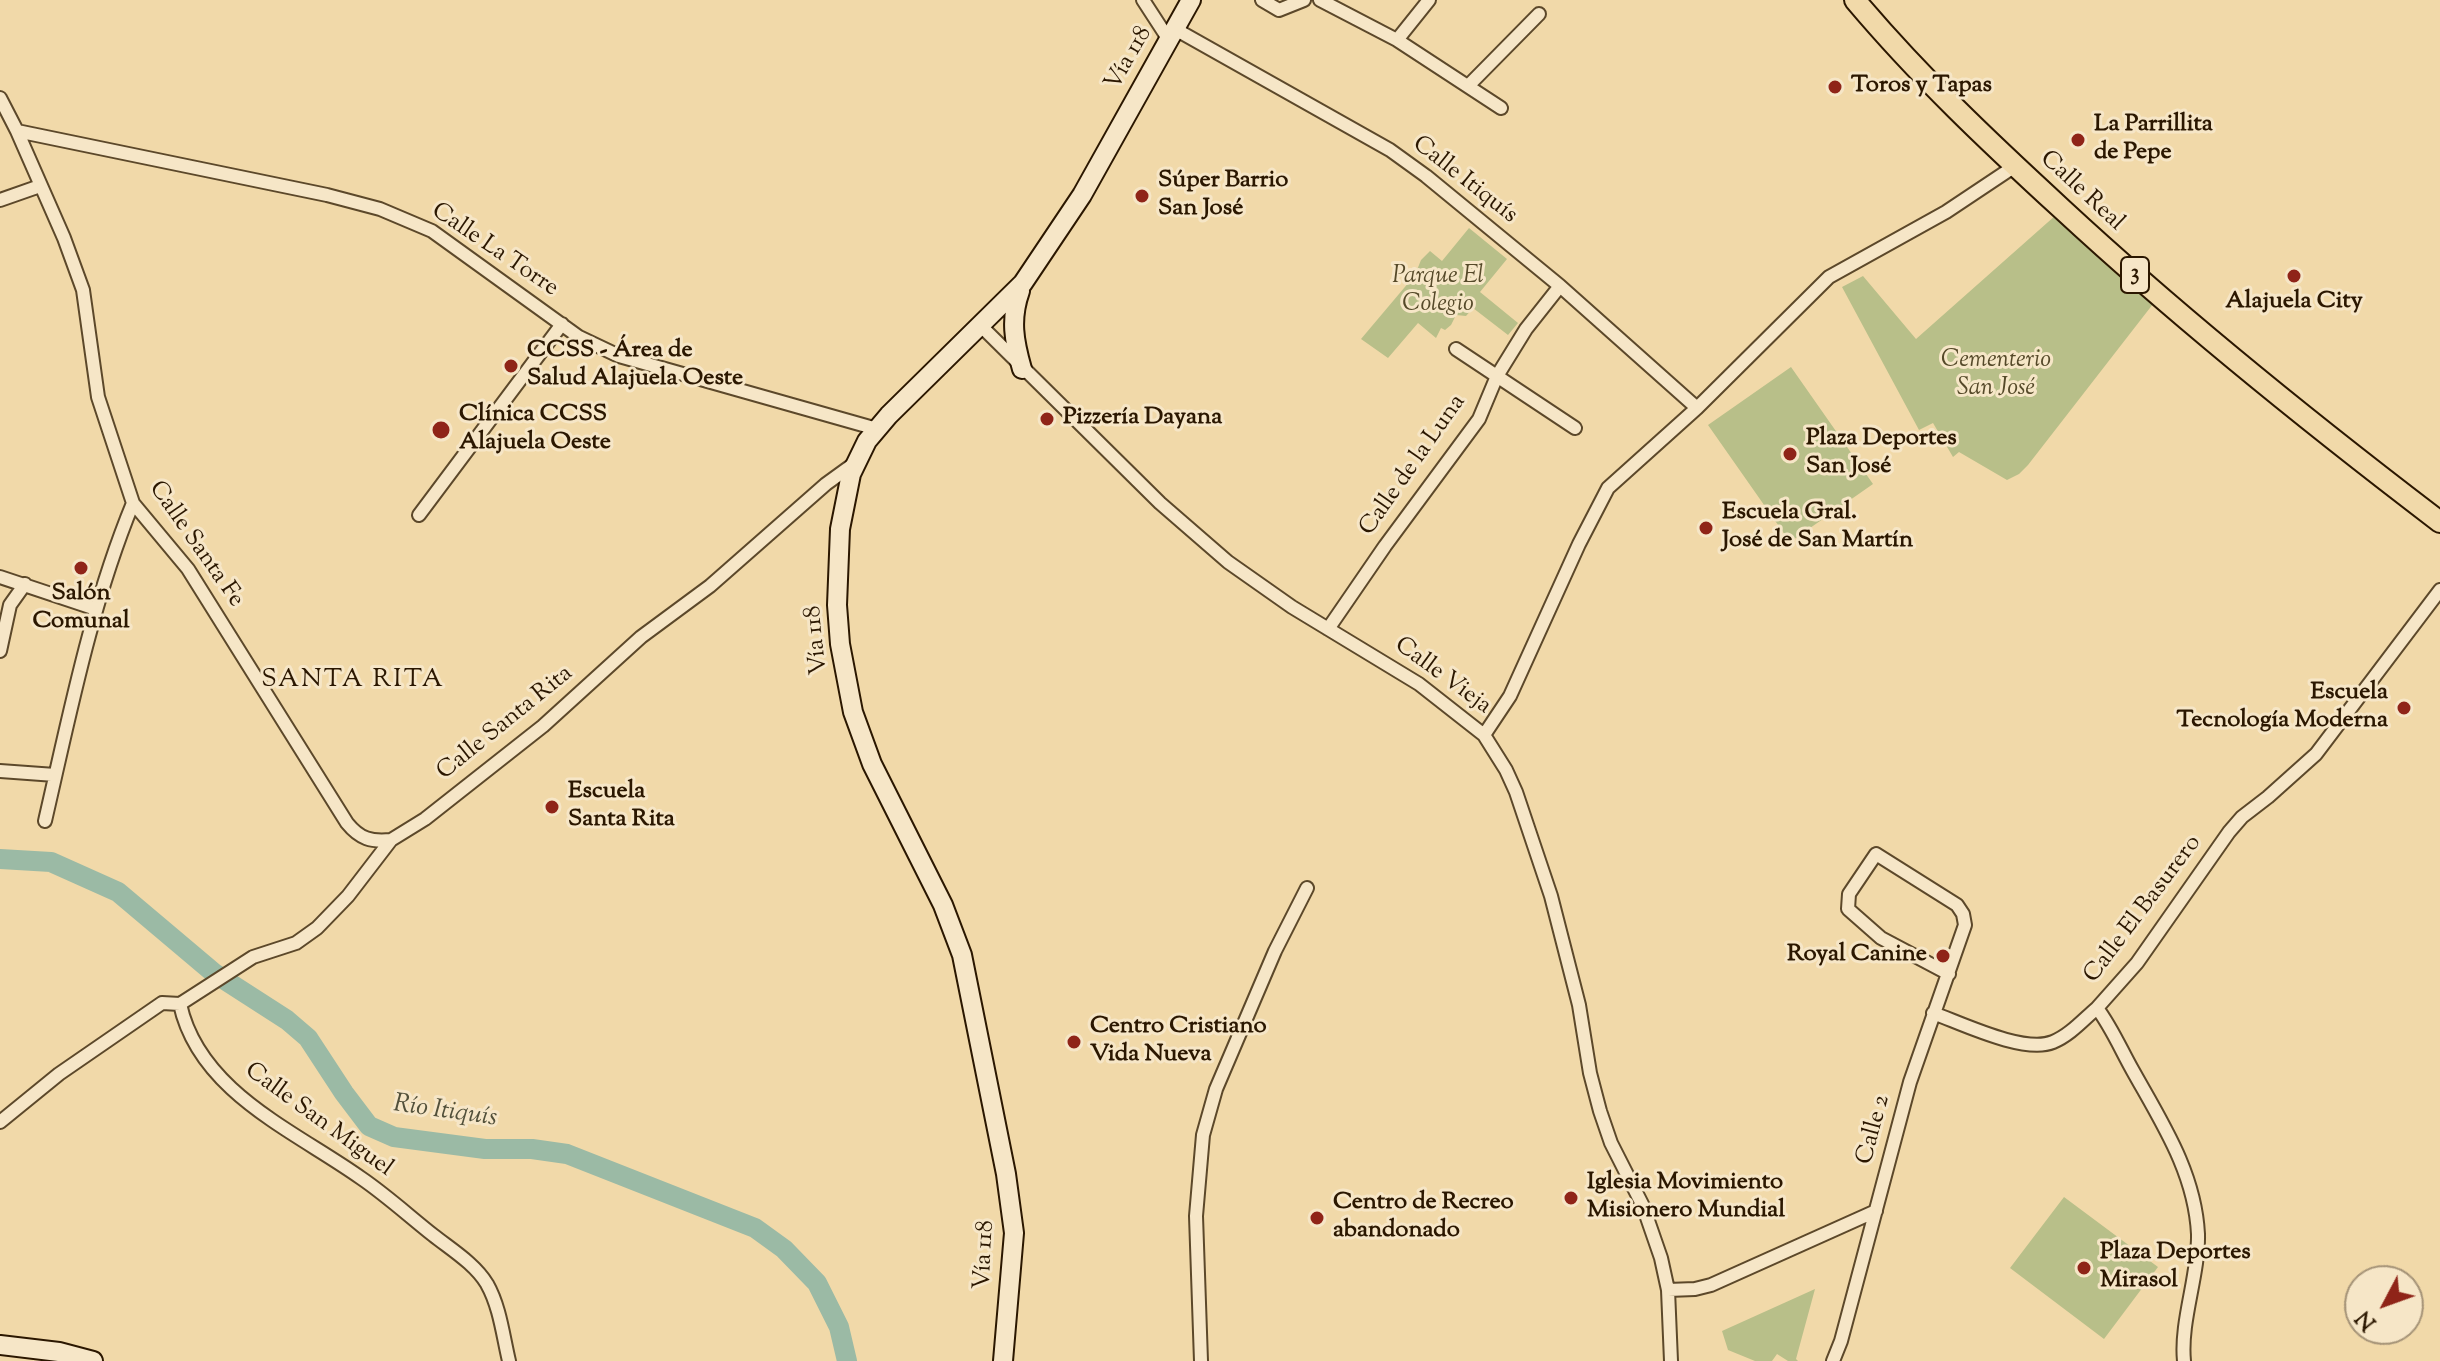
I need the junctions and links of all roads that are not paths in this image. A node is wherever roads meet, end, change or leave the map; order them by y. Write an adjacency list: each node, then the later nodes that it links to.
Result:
1 (1143, 0): 9 (street)
2 (1191, 0): 9 (main road, Vía 118)
3 (1262, 0): 4 (street)
4 (1304, 0)
5 (1320, 0): 10 (street)
6 (1429, 0): 10 (street)
7 (1855, 0): 15 (main road, Calle Real / 3)
8 (1539, 14): 11 (street)
9 (1172, 34): 18 (main road, Vía 118); 19 (street, Calle Itiquís)
10 (1397, 40): 11 (street)
11 (1468, 86): 13 (street)
12 (0, 98): 14 (street)
13 (1501, 108)
14 (17, 131): 16 (street, Calle Santa Fe); 20 (street, Calle La Torre)
15 (2015, 166): 25 (street); 31 (main road, Calle Real / 3)
16 (40, 186): 17 (street); 29 (street, Calle Santa Fe)
17 (0, 200)
18 (1023, 283): 21 (main road, Vía 118); 23 (main road)
19 (1560, 286): 24 (street, Calle de la Luna); 25 (street, Calle Itiquís)
20 (562, 324): 27 (street, Calle La Torre); 30 (street)
21 (981, 326): 23 (street, Calle Vieja); 27 (main road, Vía 118)
22 (1456, 349): 24 (street)
23 (1022, 369): 36 (street, Calle Vieja)
24 (1497, 376): 26 (street); 36 (street, Calle de la Luna)
25 (1697, 408): 38 (street)
26 (1575, 428)
27 (877, 429): 28 (main road, Vía 118)
28 (855, 463): 42 (street, Calle Santa Rita); 55 (main road, Vía 118)
29 (133, 503): 35 (street); 42 (street, Calle Santa Fe)
30 (419, 515)
31 (2440, 522)
32 (0, 577): 33 (street)
33 (25, 584): 35 (street); 37 (street)
34 (2440, 590): 46 (street, Calle El Basurero)
35 (96, 609): 40 (street)
36 (1328, 629): 38 (street, Calle Vieja)
37 (0, 651)
38 (1484, 735): 50 (street, Calle Vieja)
39 (0, 771): 40 (street)
40 (55, 775): 41 (street)
41 (45, 821)
42 (391, 840): 45 (street, Calle Santa Rita)
43 (1307, 888): 56 (street)
44 (1949, 974): 44 (street, Calle 2); 47 (street, Calle 2)
45 (180, 1004): 48 (street); 54 (street, Calle San Miguel)
46 (2097, 1008): 47 (street); 59 (street, Calle El Basurero)
47 (1933, 1013): 49 (street, Calle 2)
48 (0, 1122)
49 (1876, 1211): 50 (street); 58 (street, Calle 2)
50 (1668, 1290): 57 (street, Calle Vieja)
51 (0, 1345): 52 (main road)
52 (59, 1356): 53 (main road)
53 (93, 1361)
54 (509, 1361)
55 (1003, 1361)
56 (1201, 1361)
57 (1671, 1361)
58 (1833, 1361)
59 (2184, 1361)

